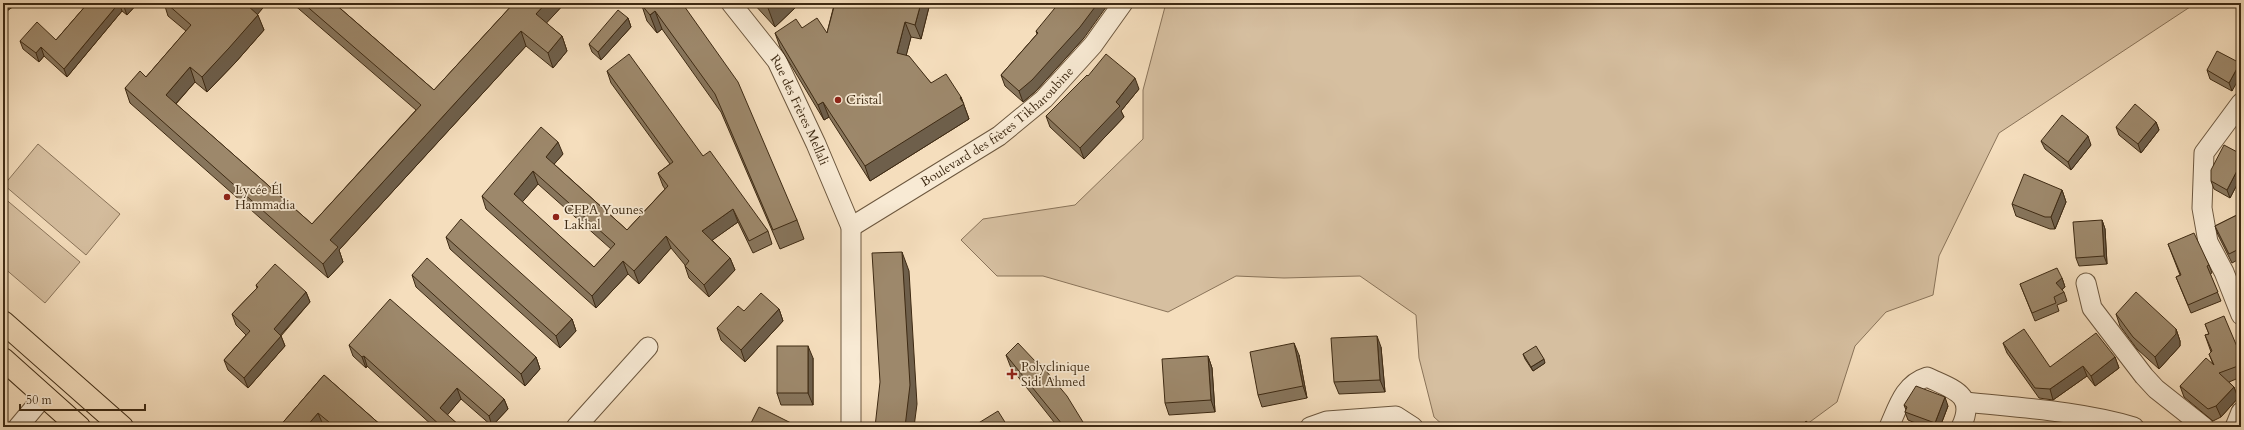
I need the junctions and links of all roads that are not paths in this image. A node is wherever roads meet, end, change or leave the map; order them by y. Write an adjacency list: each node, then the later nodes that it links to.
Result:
1 (731, 3): 4 (street, Rue des Frères Mellali)
2 (1123, 3): 4 (street, Boulevard des frères Tikharoubine)
3 (2241, 103): 6 (street)
4 (851, 227): 17 (street)
5 (2086, 283): 23 (street)
6 (2241, 315)
7 (3, 322): 15 (main road)
8 (648, 346): 16 (street)
9 (3, 359): 10 (main road)
10 (44, 396): 13 (street); 14 (main road)
11 (1966, 402): 20 (street); 21 (street); 22 (street)
12 (2241, 412): 24 (street)
13 (18, 427)
14 (79, 427)
15 (122, 427)
16 (576, 427)
17 (852, 427)
18 (1310, 427): 19 (street)
19 (1413, 427)
20 (1889, 427)
21 (1961, 427)
22 (2134, 427)
23 (2204, 427)
24 (2235, 427)

